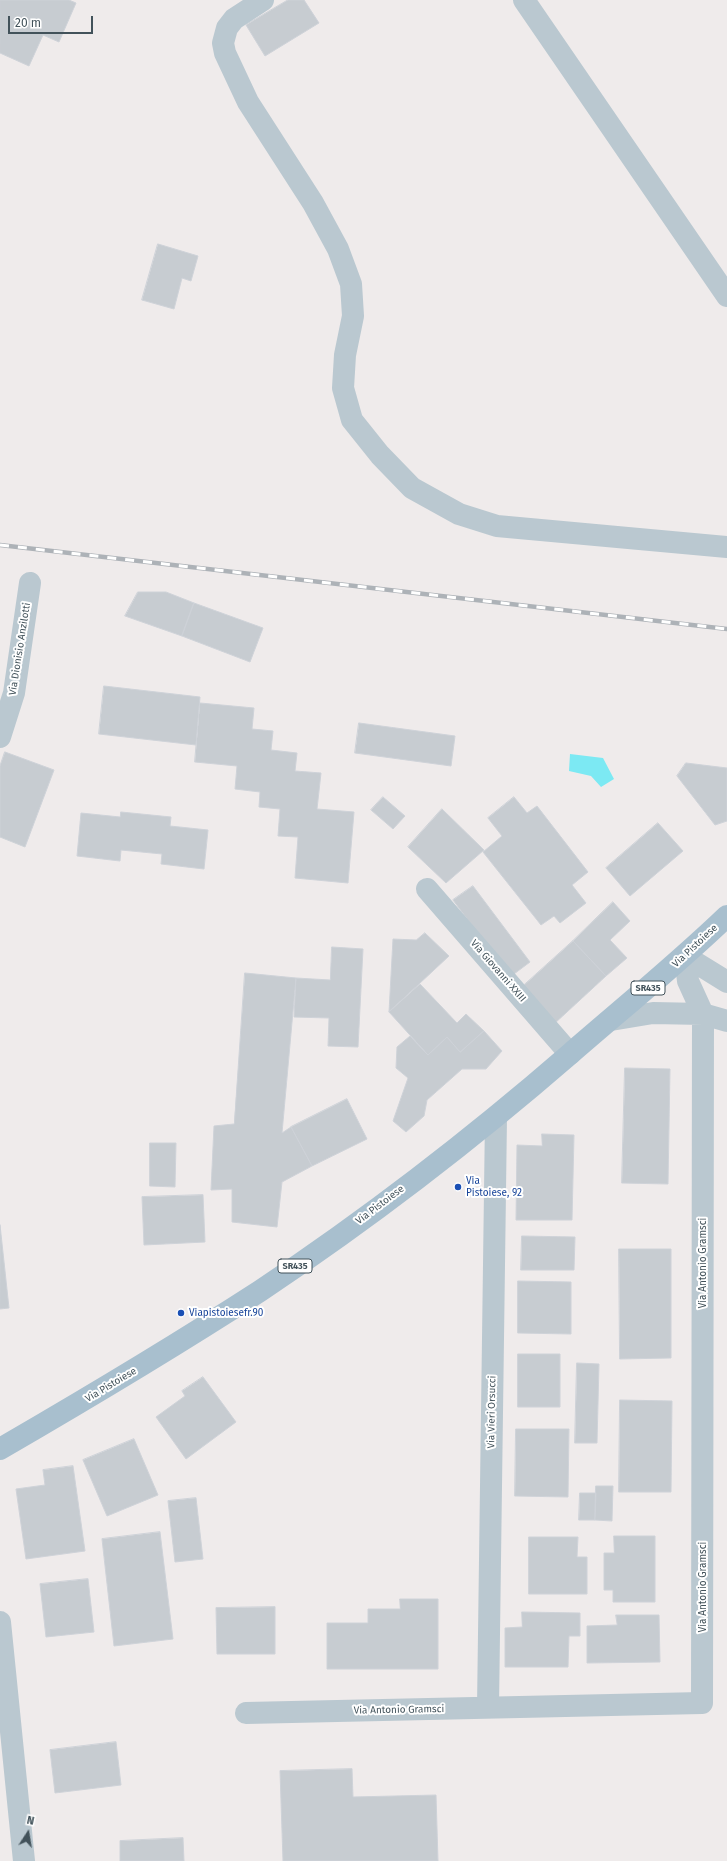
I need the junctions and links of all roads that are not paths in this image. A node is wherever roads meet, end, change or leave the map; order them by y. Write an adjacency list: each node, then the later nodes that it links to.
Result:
1 (263, 0): 4 (street)
2 (524, 0): 3 (street)
3 (727, 296)
4 (727, 547)
5 (30, 583): 6 (street, Via Dionisio Anzilotti)
6 (0, 737)
7 (427, 888): 14 (street, Via Giovanni XXIII)
8 (727, 916): 9 (main road, Via Pistoiese / SR435)
9 (685, 956): 10 (street); 11 (street); 12 (main road, Via Pistoiese / SR435)
10 (727, 982)
11 (703, 1014): 12 (street); 13 (street); 18 (street, Via Antonio Gramsci)
12 (611, 1020): 14 (main road, Via Pistoiese / SR435)
13 (727, 1021)
14 (570, 1054): 15 (main road, Via Pistoiese / SR435)
15 (496, 1117): 16 (main road, Via Pistoiese / SR435); 18 (street, Via Vieri Orsucci)
16 (0, 1449)
17 (0, 1622): 20 (street)
18 (488, 1707): 19 (street, Via Antonio Gramsci)
19 (246, 1713)
20 (24, 1861)

